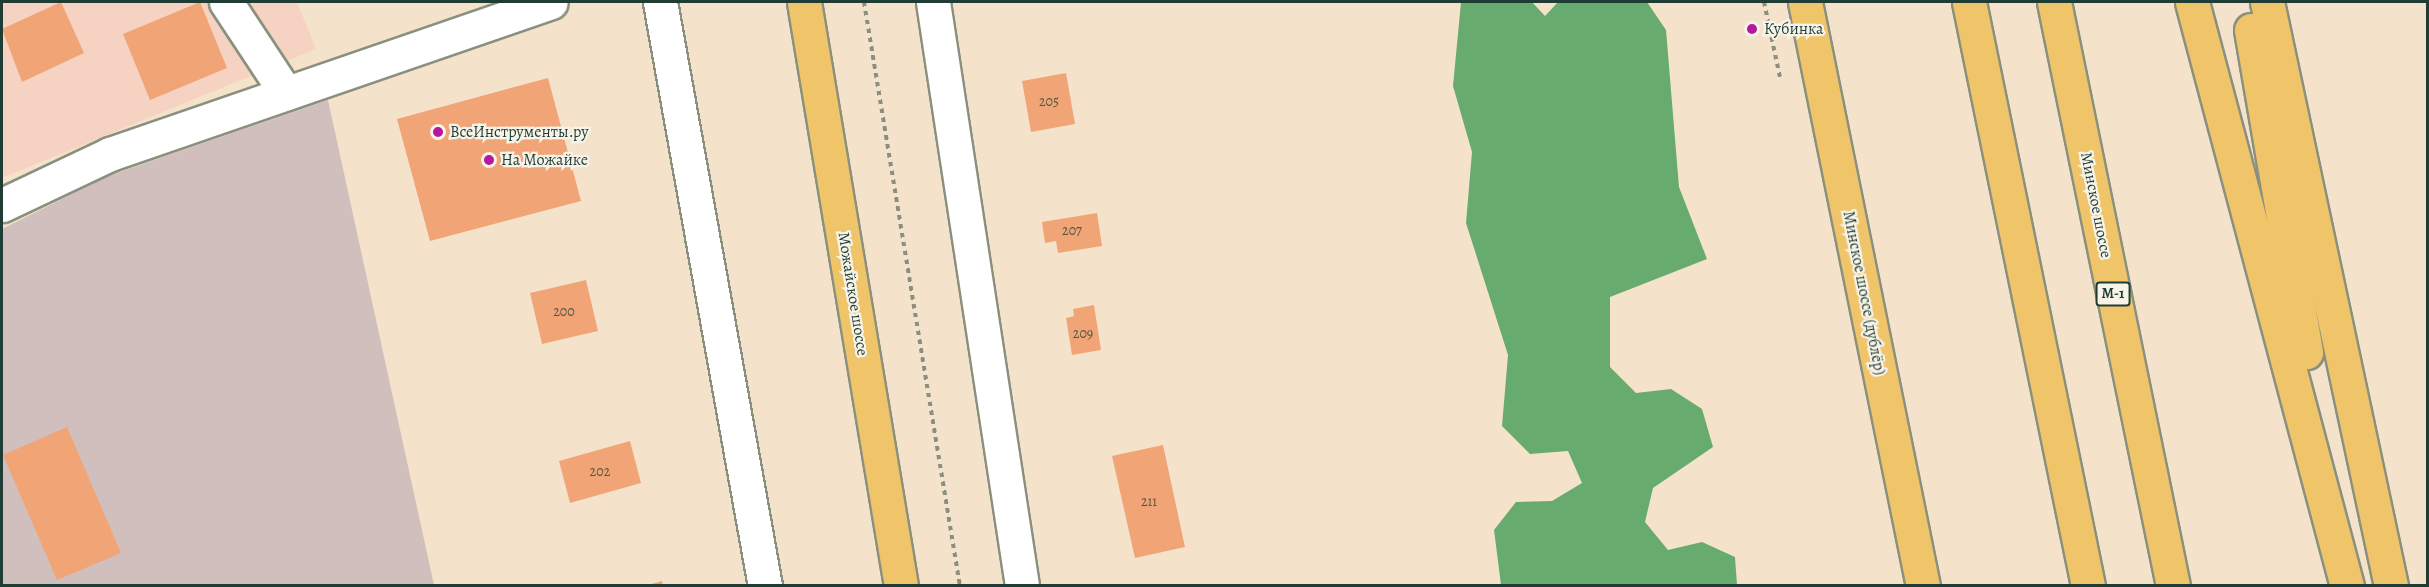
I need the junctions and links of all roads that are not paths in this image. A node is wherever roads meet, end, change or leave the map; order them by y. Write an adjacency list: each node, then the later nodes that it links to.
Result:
1 (226, 2): 12 (street)
2 (551, 2): 12 (street)
3 (660, 2): 15 (street)
4 (804, 2): 16 (main road, Можайское шоссе)
5 (933, 2): 17 (street)
6 (1805, 2): 18 (main road, Минское шоссе (дублёр))
7 (1969, 2): 19 (main road)
8 (2054, 2): 20 (main road, Минское шоссе / М-1)
9 (2192, 2): 14 (main road)
10 (2246, 2): 14 (main road)
11 (2266, 2): 22 (main road)
12 (286, 93): 13 (street)
13 (2, 205)
14 (2339, 547): 21 (main road)
15 (765, 585)
16 (902, 585)
17 (1022, 585)
18 (1923, 585)
19 (2088, 585)
20 (2173, 585)
21 (2347, 585)
22 (2391, 585)

